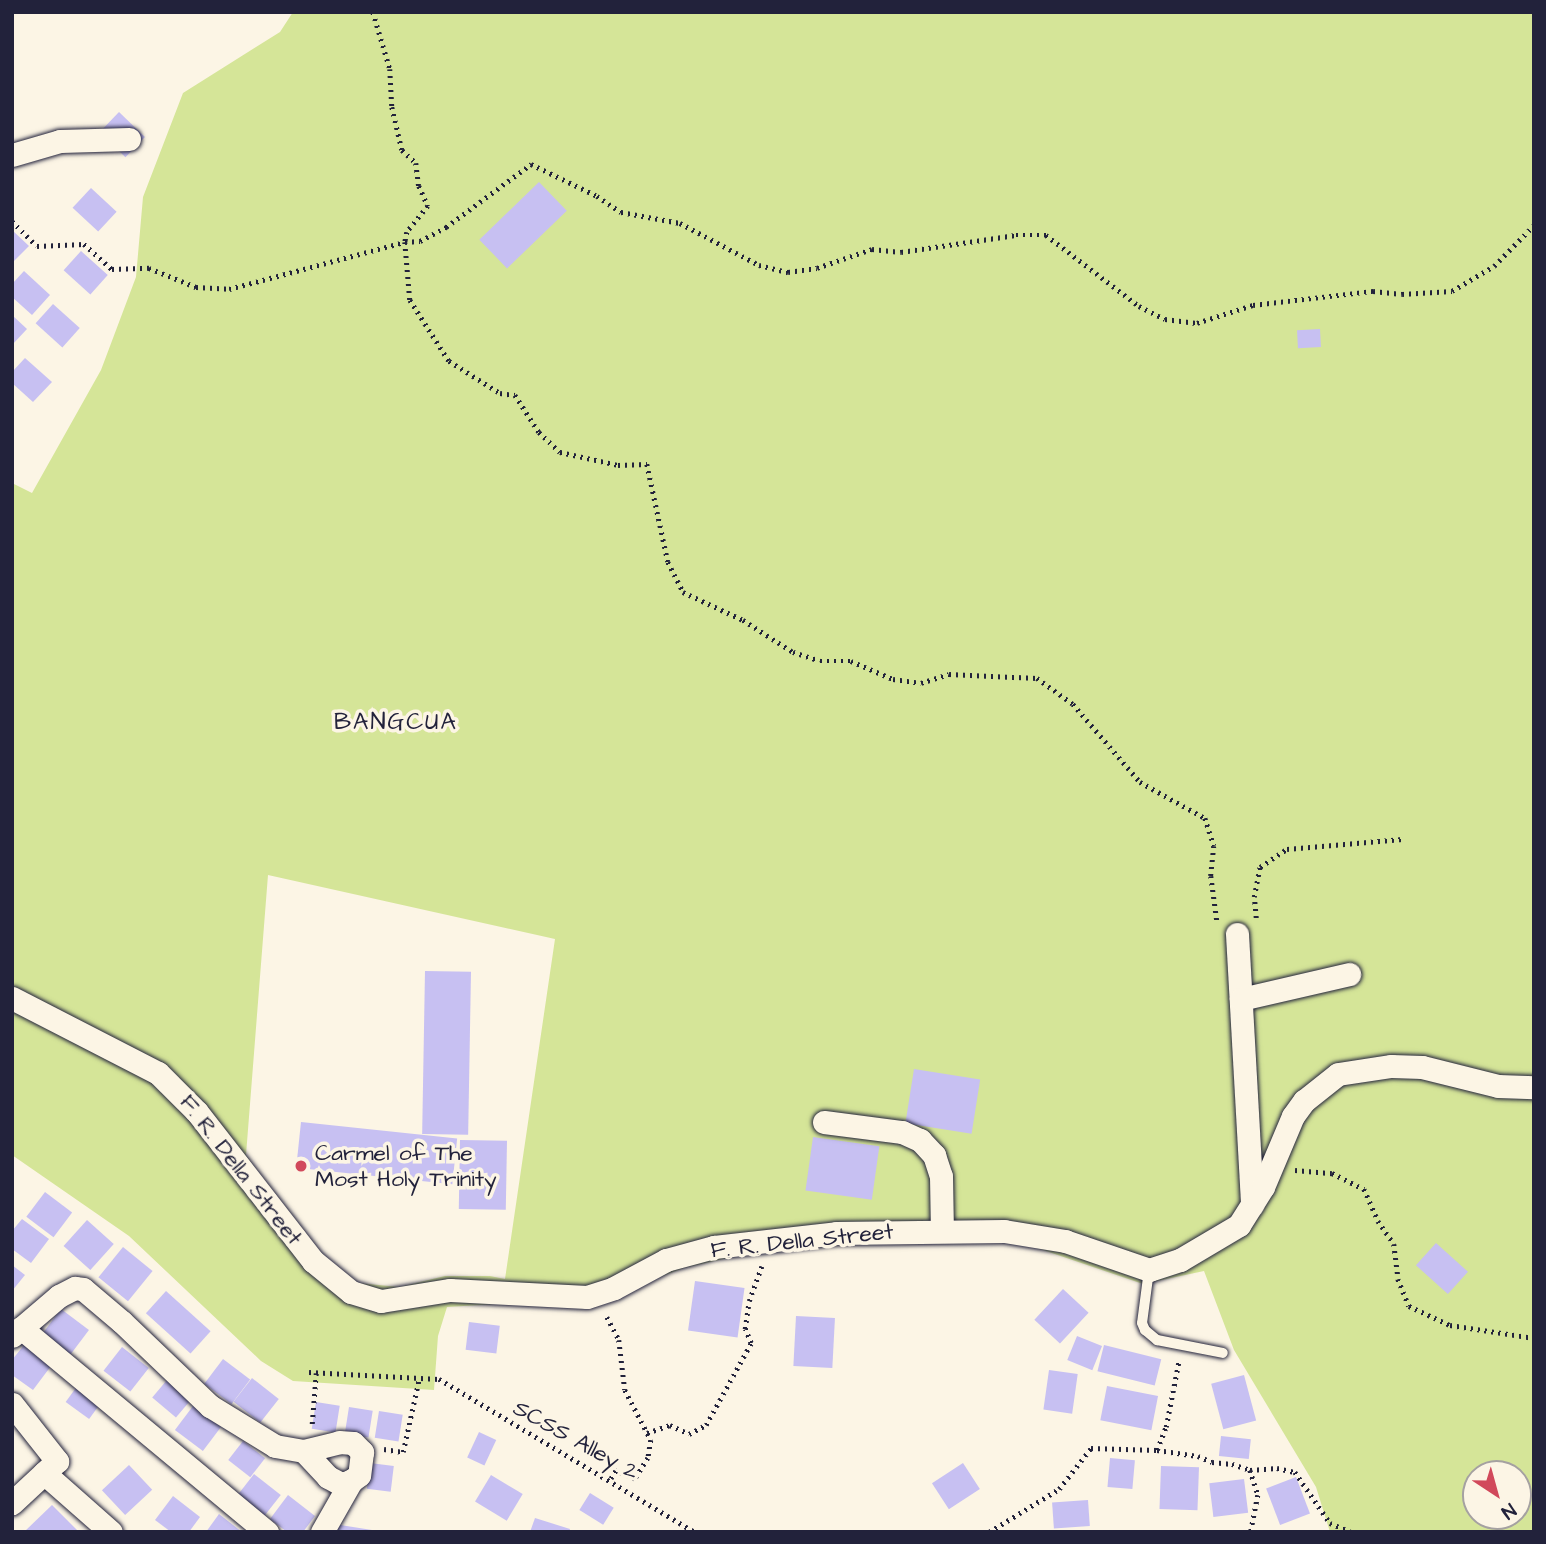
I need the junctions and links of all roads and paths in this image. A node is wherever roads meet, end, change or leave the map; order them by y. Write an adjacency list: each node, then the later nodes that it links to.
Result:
1 (373, 12): 6 (path)
2 (129, 139): 3 (street)
3 (12, 155)
4 (12, 221): 6 (path)
5 (1534, 225): 6 (path)
6 (405, 242): 8 (path)
7 (1404, 839): 8 (path)
8 (1227, 930): 11 (street)
9 (1349, 974): 11 (street)
10 (12, 998): 19 (street, F. R. Della Street)
11 (1241, 999): 15 (street)
12 (1534, 1087): 14 (street)
13 (824, 1122): 16 (street)
14 (1278, 1147): 15 (street); 21 (path)
15 (1252, 1208): 18 (street)
16 (942, 1231): 17 (street, F. R. Della Street); 18 (street, F. R. Della Street)
17 (771, 1240): 19 (street, F. R. Della Street); 28 (path)
18 (1149, 1270): 22 (lane)
19 (599, 1295): 28 (path)
20 (17, 1332): 29 (street); 39 (street)
21 (1534, 1338)
22 (1182, 1346): 23 (lane); 30 (path)
23 (1223, 1353)
24 (309, 1372): 25 (path)
25 (316, 1373): 26 (path); 29 (path)
26 (419, 1379): 31 (path); 34 (path, SCSS Alley 2)
27 (12, 1404): 33 (street)
28 (647, 1433): 34 (path)
29 (307, 1450): 35 (street); 35 (street)
30 (1157, 1450): 32 (path); 42 (path)
31 (403, 1452)
32 (1251, 1470): 37 (path); 43 (path)
33 (44, 1473): 36 (street); 38 (street)
34 (611, 1479): 41 (path, SCSS Alley 2)
35 (351, 1482): 40 (street)
36 (12, 1503)
37 (1330, 1523): 44 (path); 45 (path)
38 (111, 1532)
39 (267, 1532)
40 (322, 1532)
41 (695, 1532)
42 (989, 1532)
43 (1251, 1532)
44 (1335, 1532)
45 (1351, 1532)

